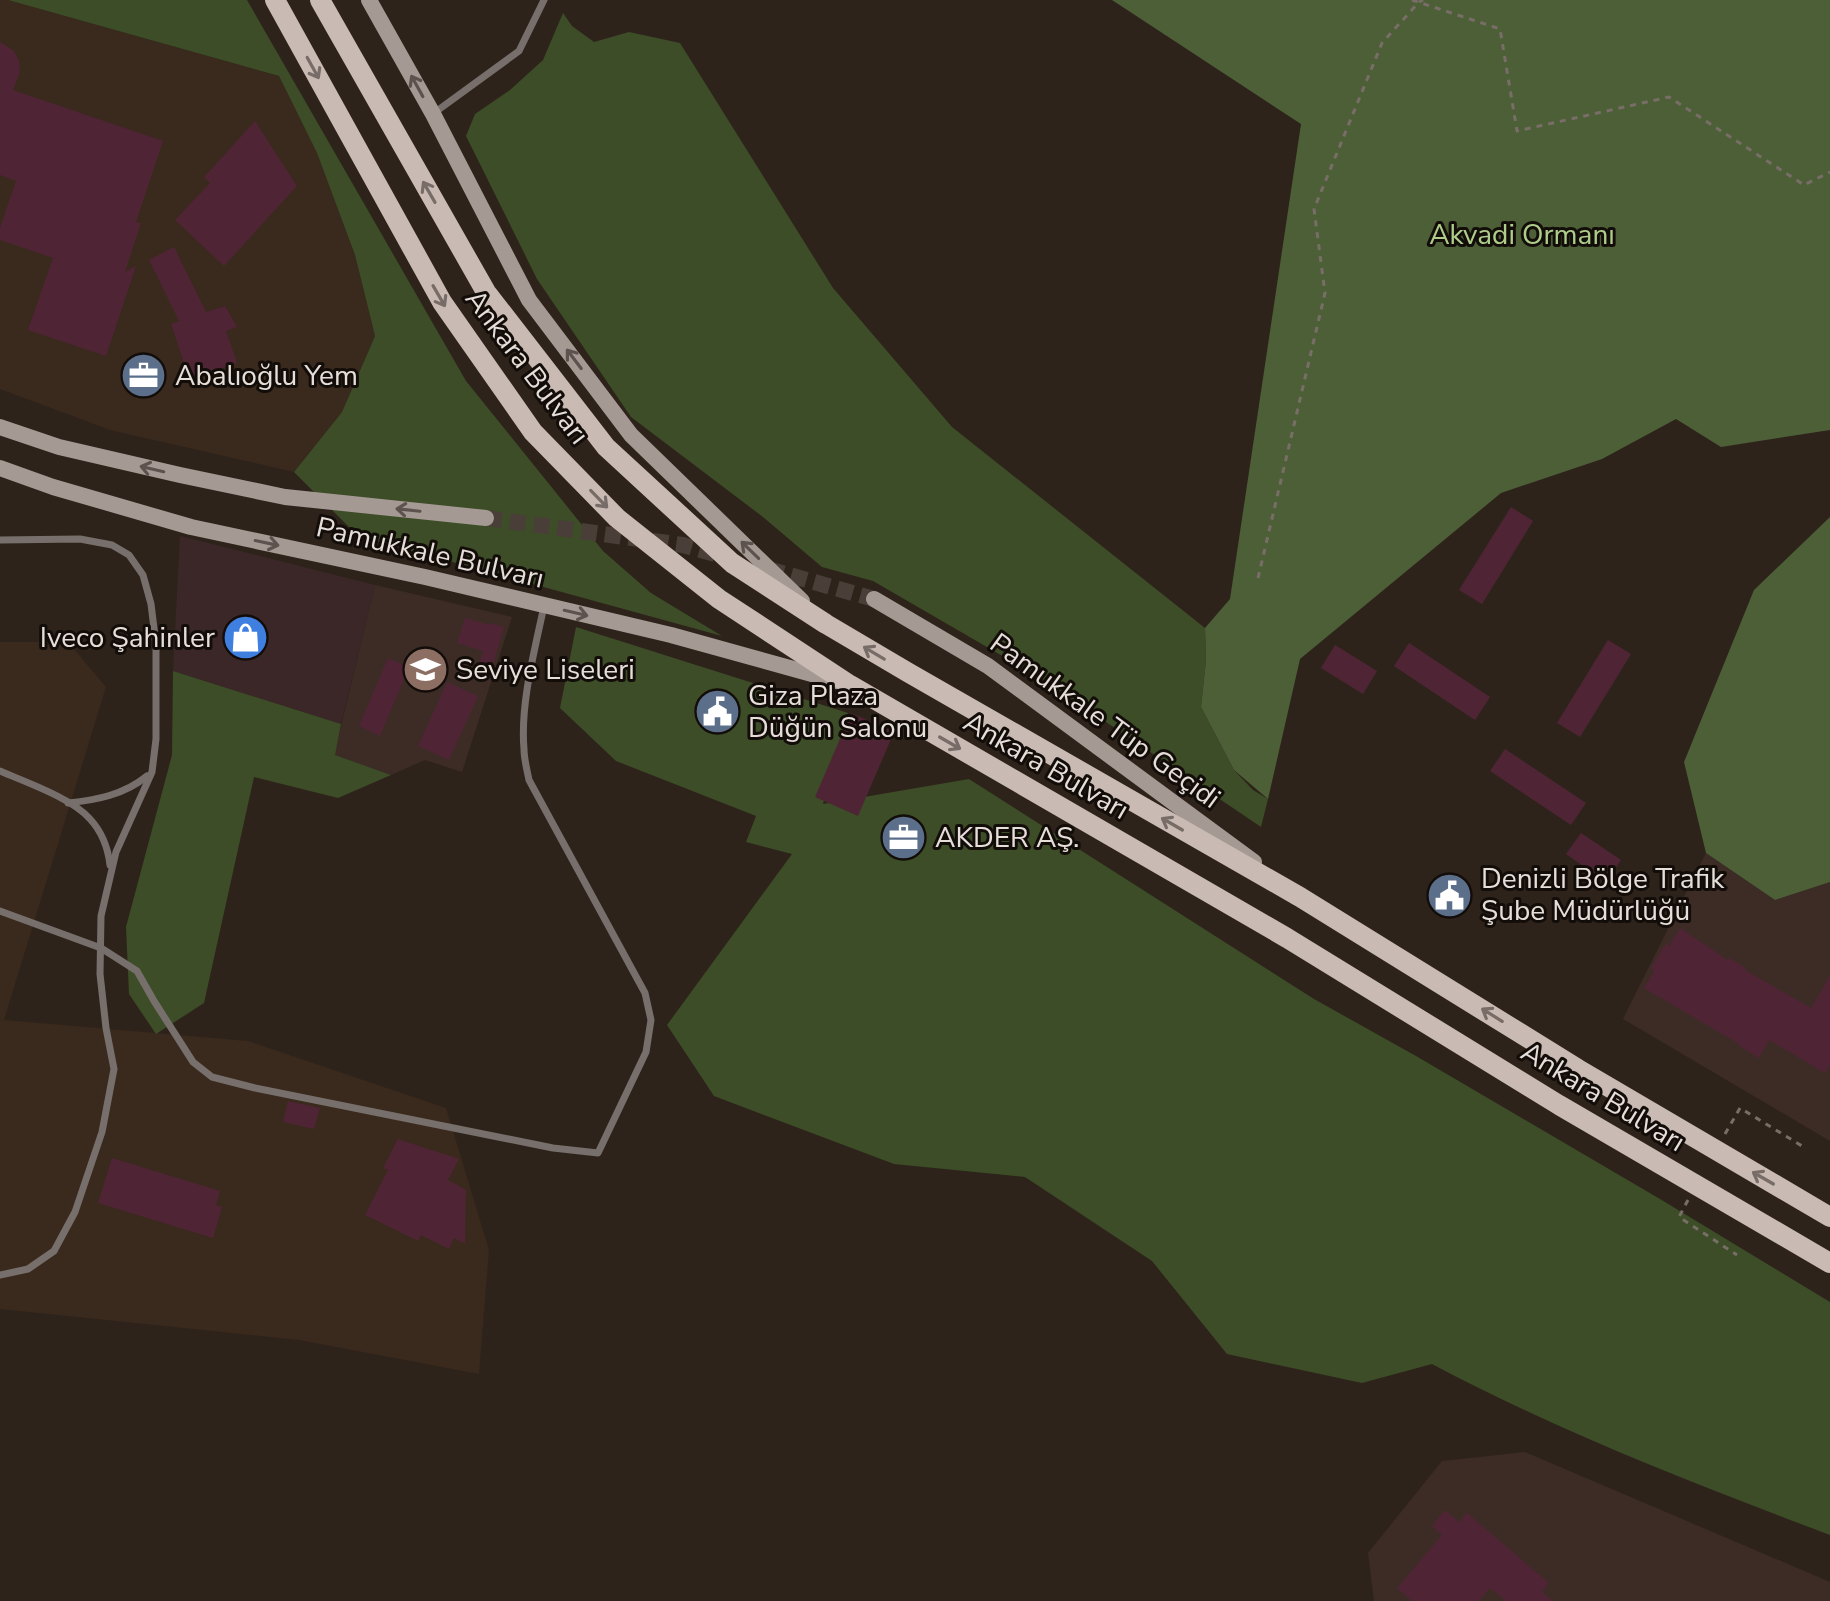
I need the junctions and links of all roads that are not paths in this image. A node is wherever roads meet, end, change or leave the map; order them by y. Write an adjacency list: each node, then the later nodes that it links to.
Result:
1 (275, 0): 13 (main road, Ankara Bulvarı, one-way to 13)
2 (320, 0): 12 (main road, Ankara Bulvarı, one-way to 2)
3 (369, 0): 5 (main road, one-way to 3)
4 (544, 0): 5 (lane)
5 (433, 114): 12 (main road, one-way to 5)
6 (0, 427): 8 (main road, Pamukkale Bulvarı, one-way to 6)
7 (0, 468): 11 (main road, Pamukkale Bulvarı, one-way to 11)
8 (486, 518)
9 (0, 540): 15 (lane)
10 (874, 599): 18 (main road, Pamukkale Tüp Geçidi)
11 (544, 606): 13 (main road, Pamukkale Bulvarı, one-way to 13); 20 (lane)
12 (826, 624): 18 (main road, Ankara Bulvarı, one-way to 12)
13 (850, 685): 22 (main road, Ankara Bulvarı, one-way to 22)
14 (0, 771): 16 (lane)
15 (152, 772): 16 (lane); 17 (lane)
16 (68, 803): 17 (lane)
17 (111, 873): 20 (lane)
18 (1300, 897): 21 (main road, Ankara Bulvarı, one-way to 18)
19 (0, 911): 20 (lane)
20 (101, 948): 23 (lane)
21 (1830, 1217)
22 (1830, 1263)
23 (0, 1275)

